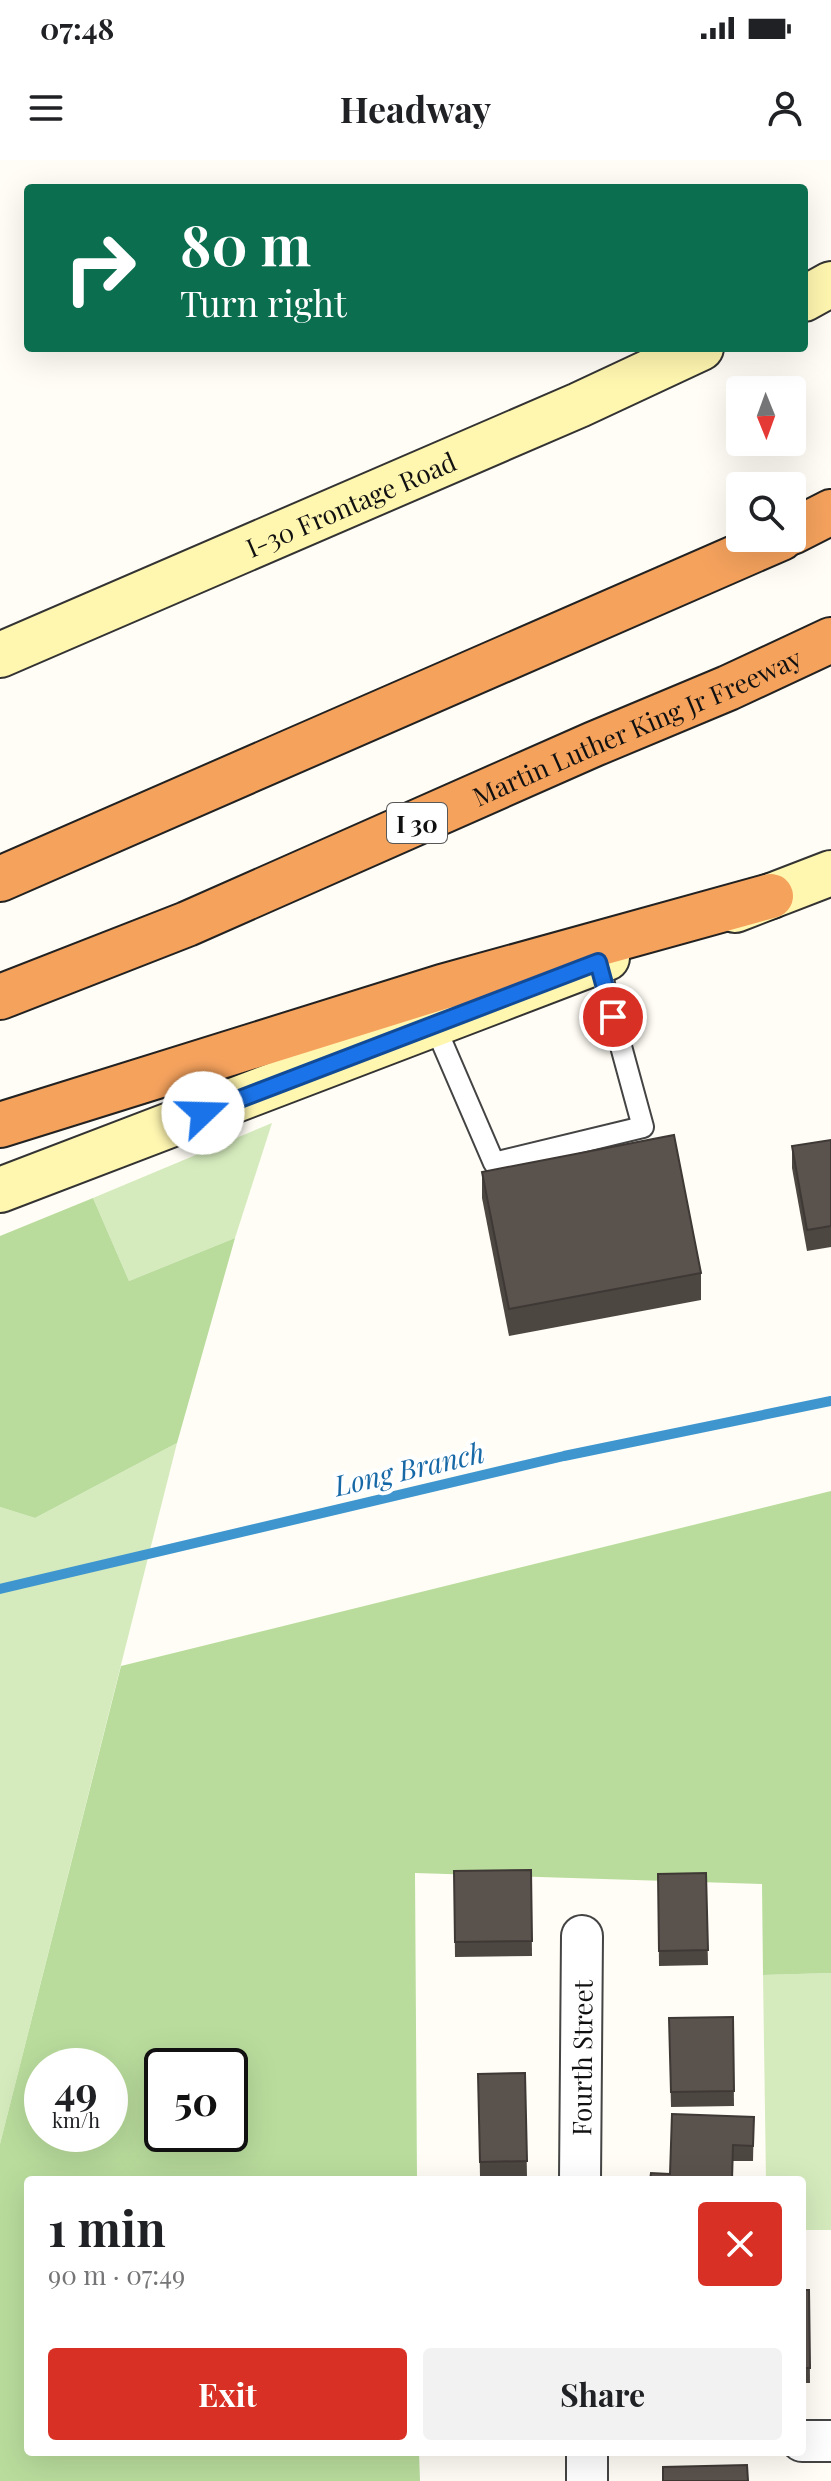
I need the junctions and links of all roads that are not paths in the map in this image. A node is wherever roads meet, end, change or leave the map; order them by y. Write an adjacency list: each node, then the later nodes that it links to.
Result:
1 (831, 284): 2 (main road)
2 (808, 297)
3 (692, 352): 8 (main road, I-30 Frontage Road)
4 (831, 512): 5 (highway)
5 (806, 525)
6 (749, 552): 10 (highway)
7 (831, 640): 13 (highway, Martin Luther King Jr Freeway / I 30)
8 (0, 655)
9 (831, 873): 11 (main road)
10 (0, 879)
11 (771, 896): 12 (main road); 15 (highway)
12 (598, 962): 14 (main road); 14 (lane)
13 (0, 997)
14 (434, 1024): 16 (main road)
15 (0, 1125)
16 (0, 1190)
17 (582, 1936): 18 (street, Fourth Street)
18 (580, 2176)
19 (806, 2441): 20 (street)
20 (831, 2441)
21 (587, 2456): 22 (street)
22 (587, 2481)

